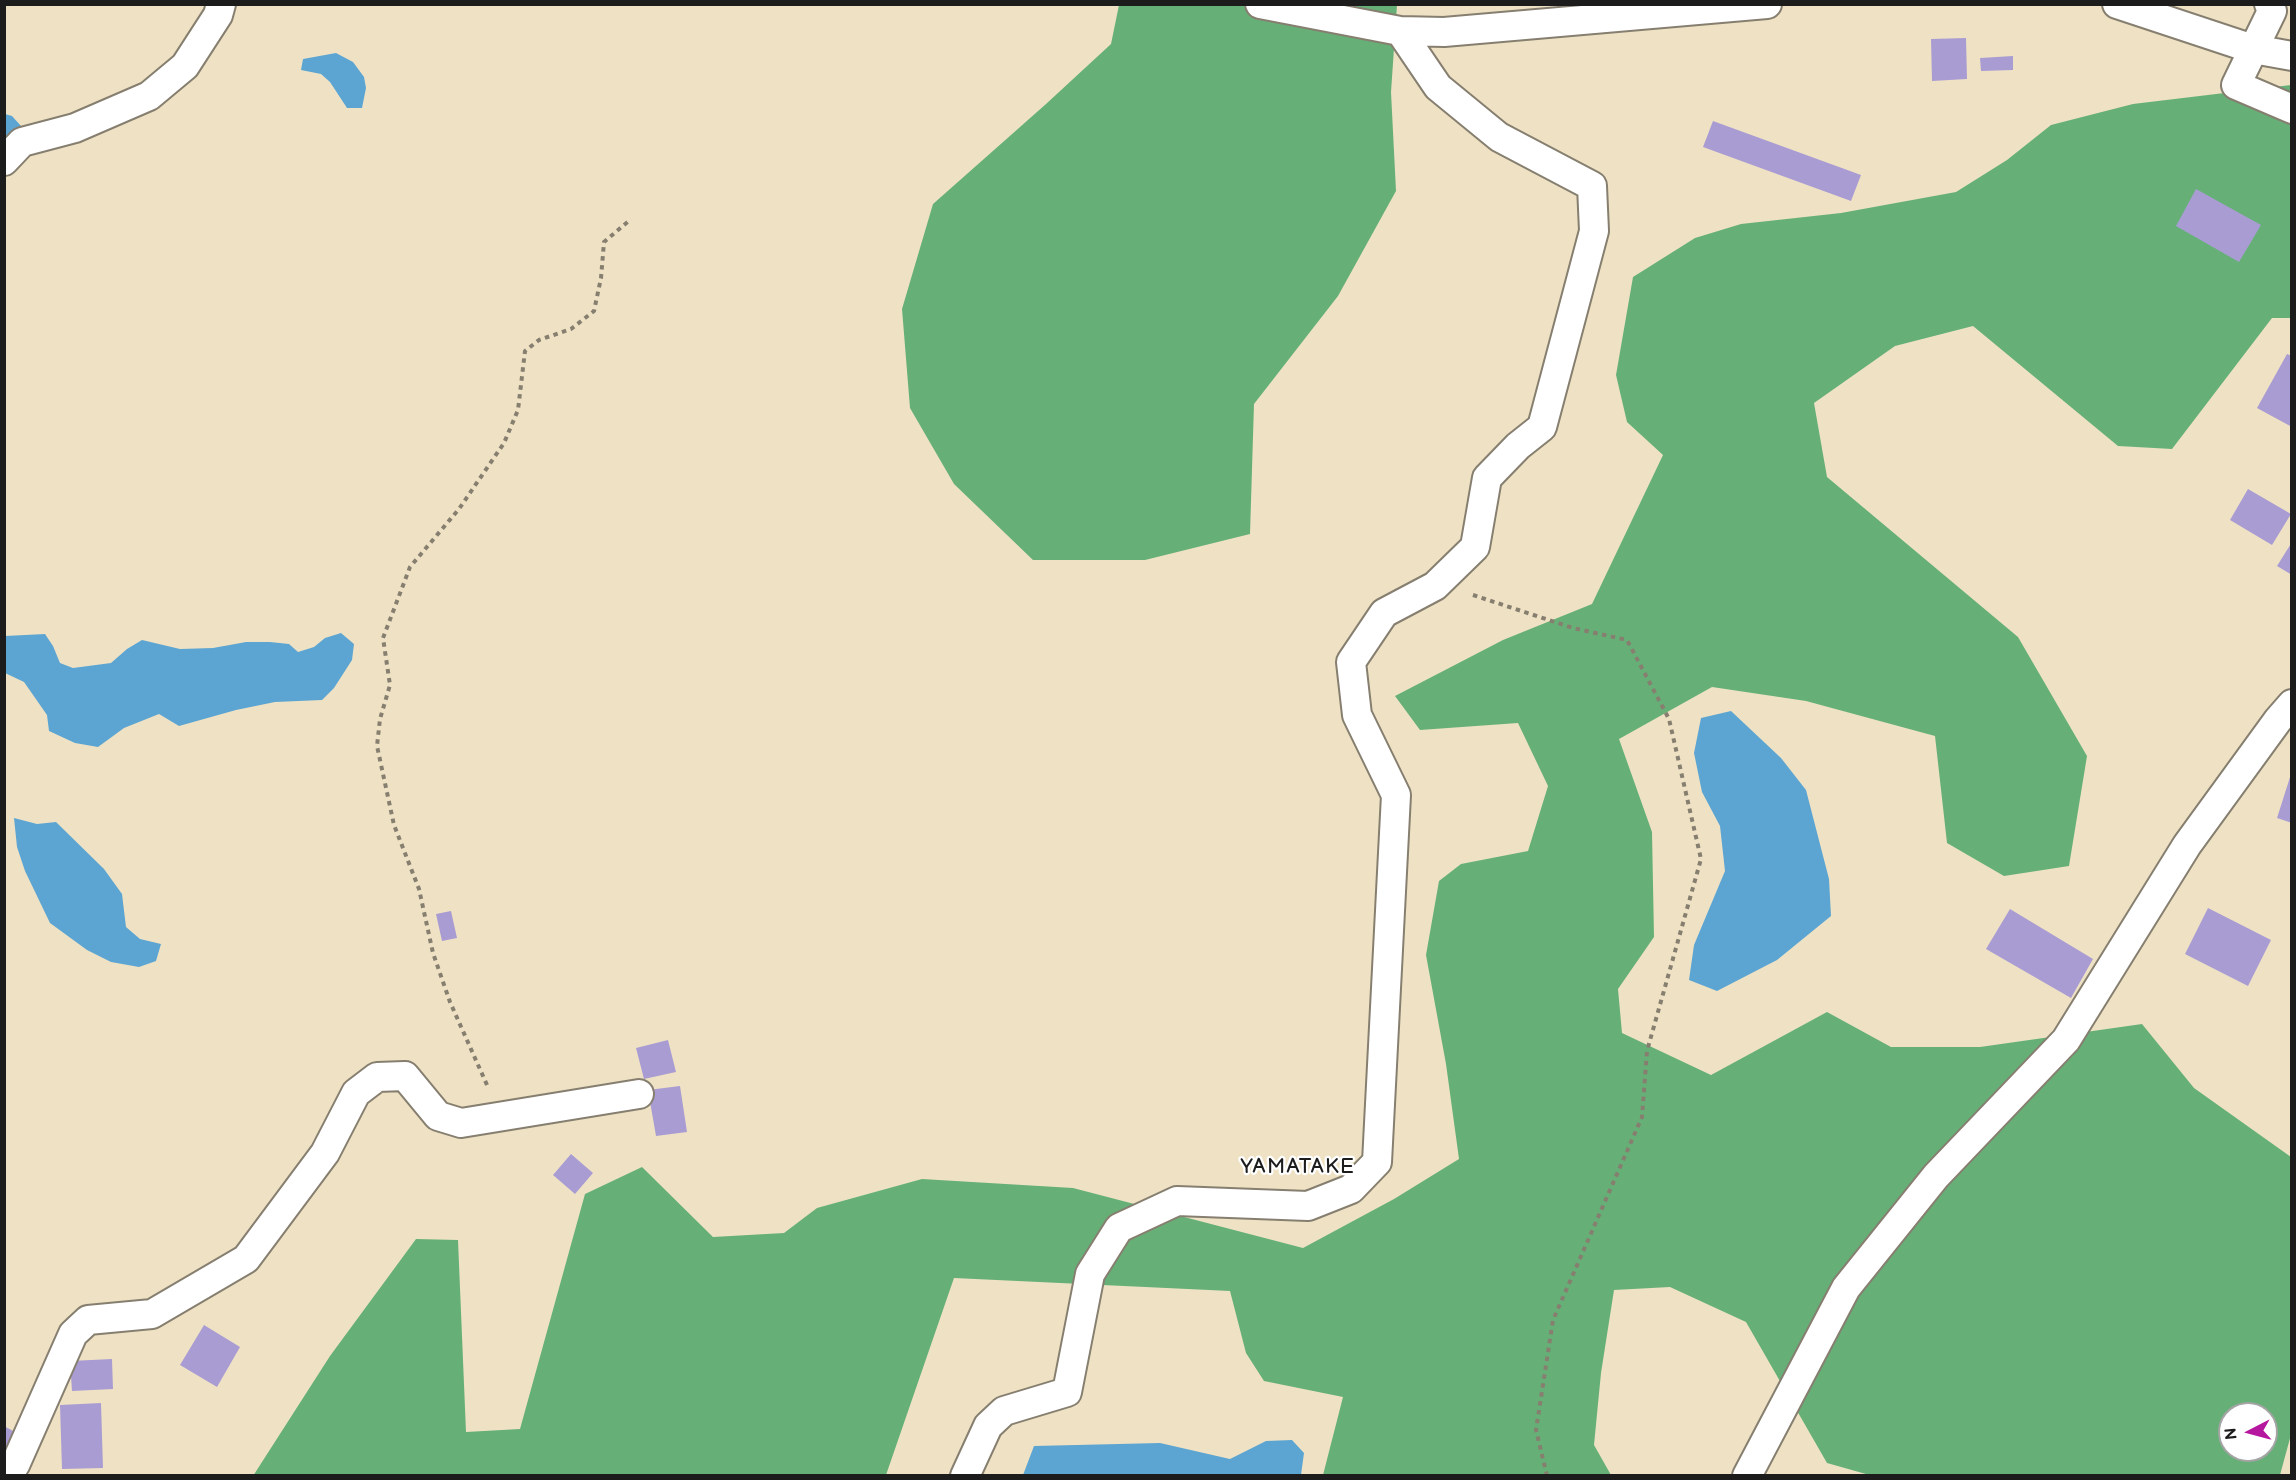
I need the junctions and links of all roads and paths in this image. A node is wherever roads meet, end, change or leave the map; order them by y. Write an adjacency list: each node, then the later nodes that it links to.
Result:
1 (221, 4): 10 (street)
2 (1260, 4): 6 (street)
3 (1767, 4): 6 (street)
4 (2117, 4): 7 (street)
5 (2269, 4): 7 (street)
6 (1400, 31): 12 (street)
7 (2253, 50): 8 (street); 9 (street)
8 (2292, 56)
9 (2292, 109)
10 (4, 161)
11 (631, 219): 15 (path)
12 (1435, 586): 17 (street); 18 (path)
13 (2292, 704): 19 (street)
14 (639, 1094): 15 (street)
15 (500, 1116): 16 (street)
16 (4, 1472)
17 (965, 1476)
18 (1547, 1476)
19 (1747, 1476)

